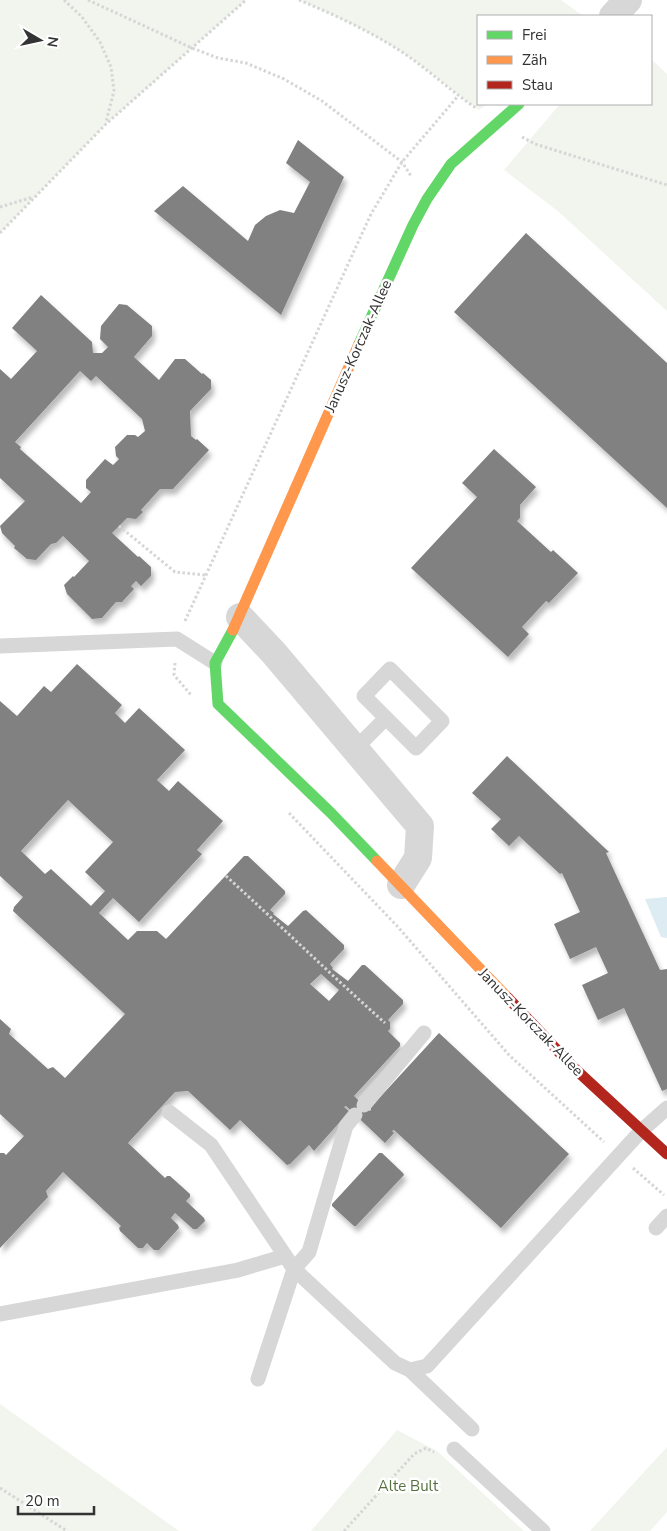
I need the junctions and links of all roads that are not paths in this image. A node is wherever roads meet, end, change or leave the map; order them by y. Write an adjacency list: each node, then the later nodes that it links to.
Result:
1 (628, 0): 2 (street)
2 (614, 15)
3 (518, 105): 4 (street, Janusz-Korczak-Allee)
4 (240, 617): 6 (street, Janusz-Korczak-Allee); 8 (street)
5 (0, 646): 6 (lane)
6 (214, 663): 9 (street, Janusz-Korczak-Allee)
7 (386, 718): 7 (lane); 8 (lane)
8 (355, 749): 9 (street)
9 (401, 885): 13 (street, Janusz-Korczak-Allee)
10 (424, 1033): 18 (lane)
11 (667, 1108): 13 (lane)
12 (169, 1112): 17 (lane)
13 (641, 1131): 14 (street, Janusz-Korczak-Allee); 20 (lane)
14 (667, 1154)
15 (667, 1216): 16 (lane)
16 (656, 1228)
17 (285, 1256): 18 (lane); 19 (lane)
18 (294, 1269): 20 (lane); 21 (lane)
19 (0, 1314)
20 (410, 1370): 22 (lane)
21 (258, 1379)
22 (472, 1430)
23 (454, 1449): 24 (lane)
24 (543, 1531)

